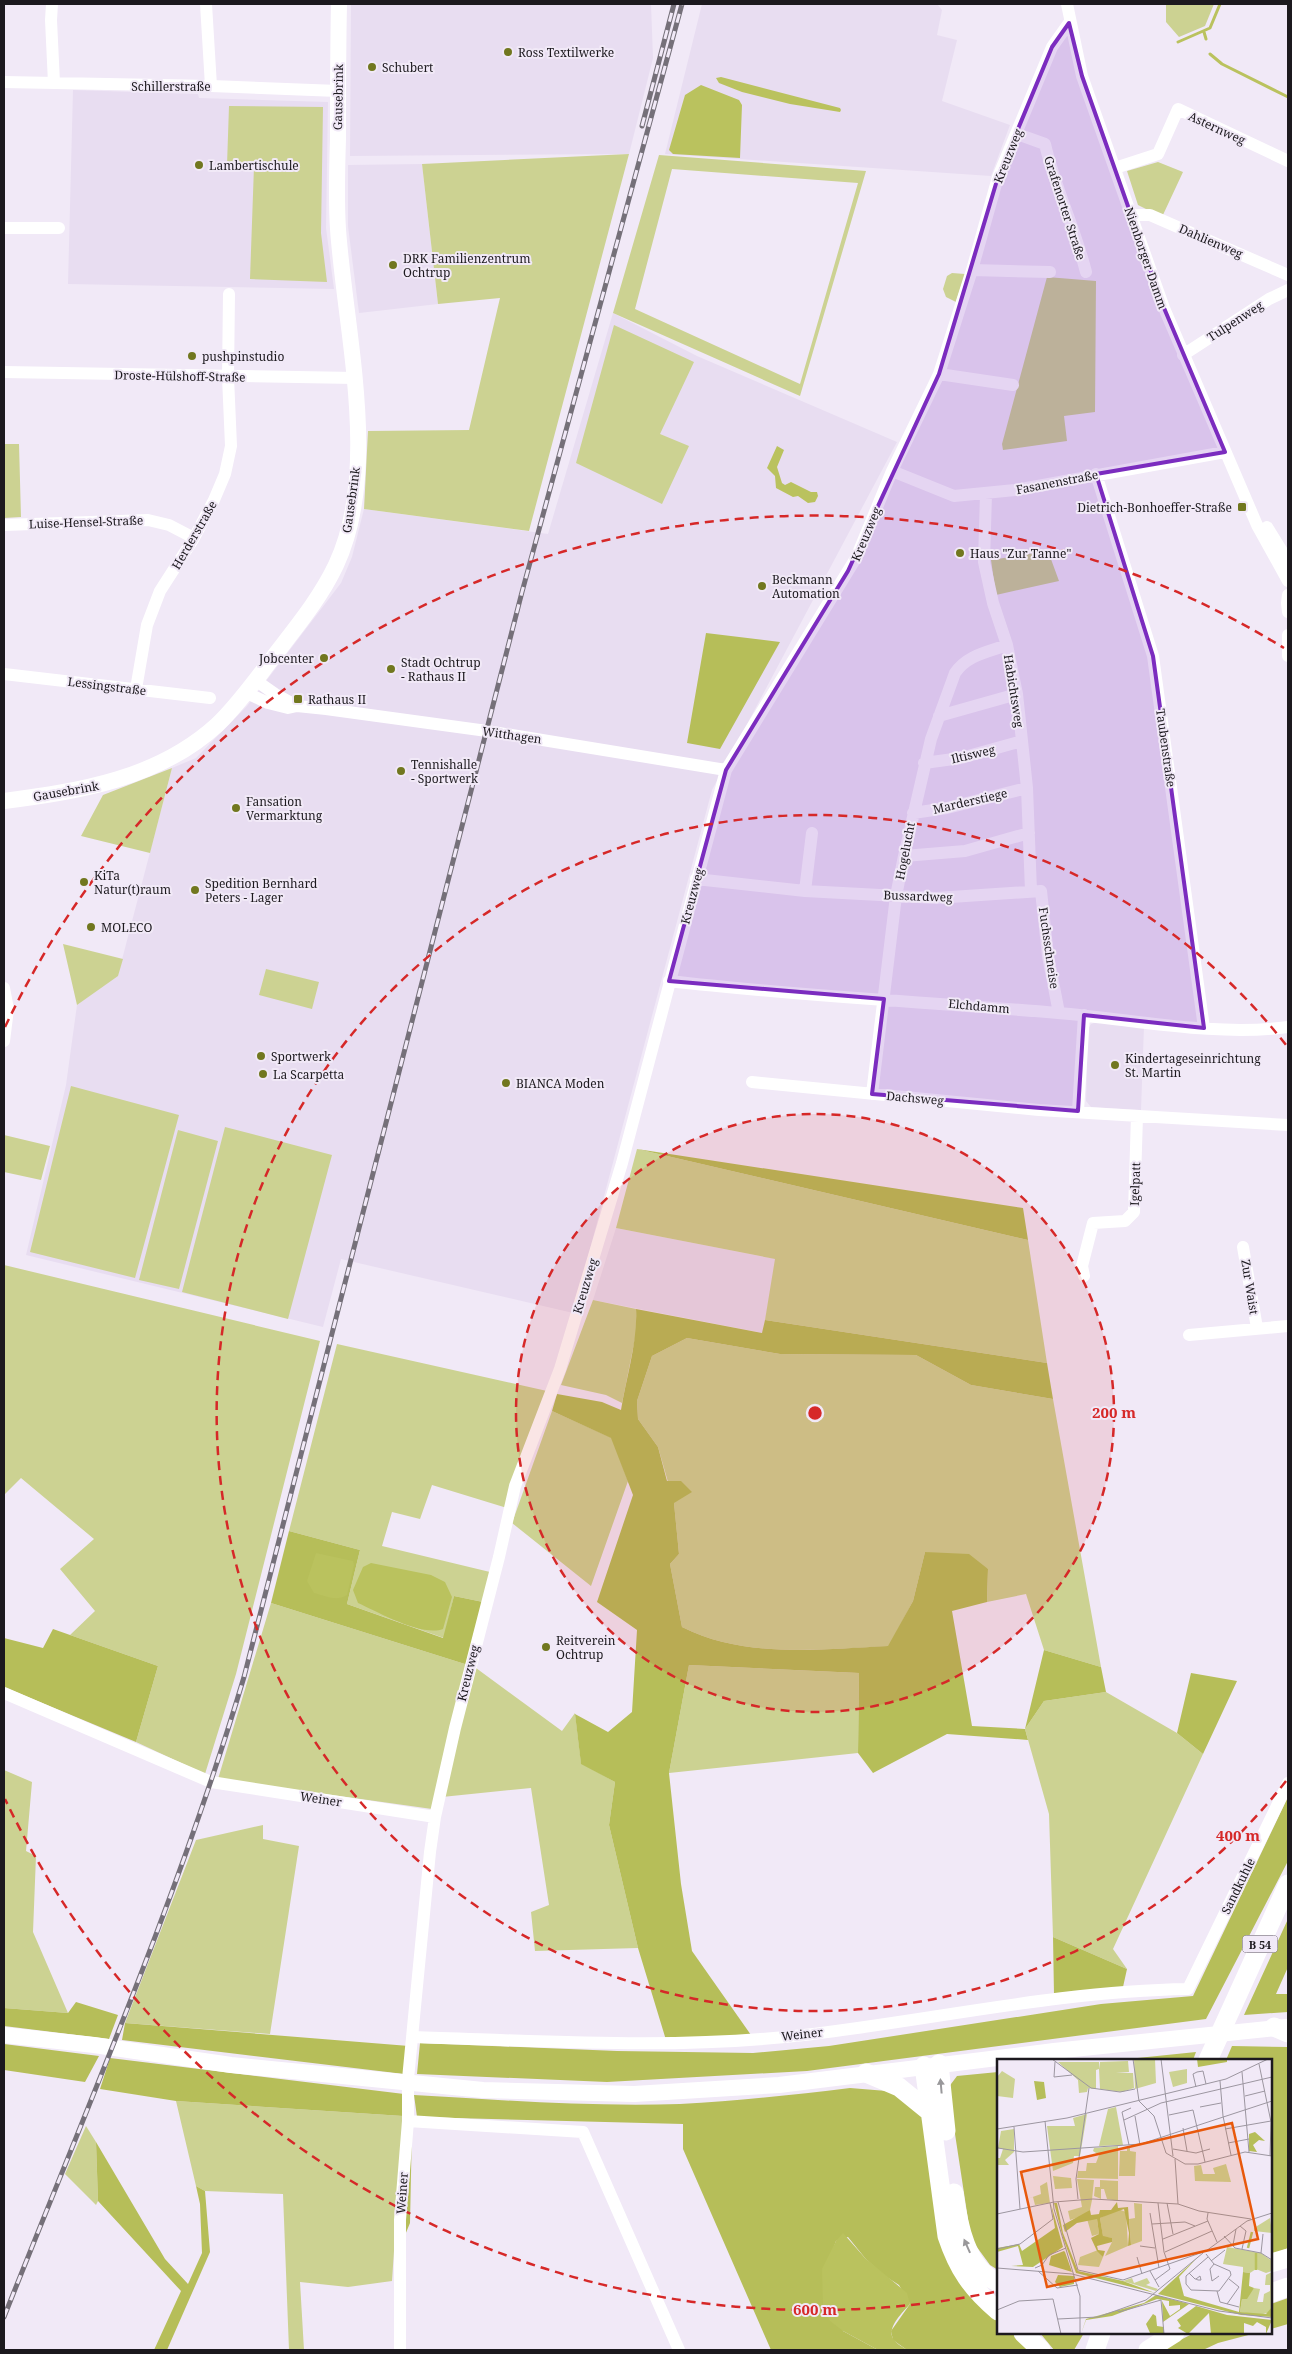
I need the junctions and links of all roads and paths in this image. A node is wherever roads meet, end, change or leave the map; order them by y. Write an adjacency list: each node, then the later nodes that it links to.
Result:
1 (52, 4): 7 (street)
2 (206, 4): 8 (street)
3 (339, 4): 9 (main road, Gausebrink)
4 (1067, 4): 5 (street, Nienborger Damm)
5 (1069, 23): 10 (street, Kreuzweg); 12 (street, Nienborger Damm)
6 (4, 82): 7 (street, Schillerstraße)
7 (54, 83): 8 (street, Schillerstraße)
8 (211, 86): 9 (street, Schillerstraße)
9 (338, 91): 26 (main road, Gausebrink)
10 (1016, 134): 16 (street, Kreuzweg); 18 (street, Grafenorter Straße)
11 (1288, 162): 12 (street, Asternweg)
12 (1115, 168): 13 (street, Nienborger Damm)
13 (1132, 215): 19 (street, Dahlienweg); 22 (street, Nienborger Damm)
14 (4, 228): 15 (street)
15 (59, 228)
16 (972, 270): 17 (street); 24 (street, Kreuzweg)
17 (1050, 272)
18 (1086, 272)
19 (1288, 275)
20 (1288, 290): 22 (street, Tulpenweg)
21 (229, 294): 25 (street, Herderstraße)
22 (1182, 355): 28 (street, Nienborger Damm)
23 (4, 372): 25 (street, Droste-Hülshoff-Straße)
24 (939, 374): 27 (street); 29 (street, Kreuzweg)
25 (228, 377): 26 (street, Droste-Hülshoff-Straße); 34 (street, Herderstraße)
26 (356, 378): 43 (main road, Gausebrink)
27 (1013, 385)
28 (1225, 452): 30 (street, Fasanenstraße); 32 (street, Nienborger Damm)
29 (892, 471): 31 (street, Fasanenstraße); 50 (street, Kreuzweg)
30 (1096, 474): 31 (street, Fasanenstraße); 68 (street, Taubenstraße)
31 (986, 494): 40 (street, Habichtsweg)
32 (1249, 504): 35 (street, Nienborger Damm); 36 (street, Nienborger Damm)
33 (4, 525): 34 (street, Luise-Hensel-Straße)
34 (194, 538): 44 (street, Herderstraße)
35 (1288, 561)
36 (1288, 581)
37 (1288, 595): 38 (street)
38 (1288, 612)
39 (1288, 635): 41 (street)
40 (1007, 645): 45 (street, Habichtsweg); 47 (street, Hogelucht)
41 (1288, 656)
42 (4, 674): 44 (street, Lessingstraße)
43 (250, 686): 50 (street, Witthagen); 52 (main road, Gausebrink)
44 (136, 689): 46 (street, Lessingstraße)
45 (1016, 694): 47 (street); 48 (street, Habichtsweg)
46 (210, 698)
47 (939, 716): 49 (street, Hogelucht)
48 (1022, 742): 49 (street, Iltisweg); 51 (street, Habichtsweg)
49 (924, 763): 53 (street, Hogelucht)
50 (726, 770): 57 (street, Kreuzweg)
51 (1027, 788): 53 (street, Marderstiege); 55 (street, Habichtsweg)
52 (4, 801)
53 (913, 813): 56 (street, Hogelucht)
54 (812, 833): 58 (street)
55 (1029, 833): 56 (street); 59 (street, Habichtsweg)
56 (904, 856): 60 (street, Hogelucht)
57 (696, 878): 58 (street, Bussardweg); 61 (street, Kreuzweg)
58 (805, 891): 60 (street, Bussardweg)
59 (1032, 891): 60 (street, Bussardweg); 64 (street, Fuchsschneise)
60 (896, 896): 63 (street, Hogelucht)
61 (669, 981): 63 (street, Elchdamm); 82 (street, Kreuzweg)
62 (4, 988): 66 (street)
63 (884, 999): 64 (street, Elchdamm); 71 (street, Hogelucht)
64 (1059, 1013): 65 (street, Elchdamm)
65 (1084, 1015): 68 (street, Elchdamm); 72 (street)
66 (5, 1022): 69 (street)
67 (1288, 1027): 68 (street, Elchdamm)
68 (1204, 1028)
69 (4, 1041)
70 (752, 1082): 71 (street, Dachsweg)
71 (872, 1094): 72 (street, Dachsweg)
72 (1078, 1111): 73 (street, Dachsweg)
73 (1137, 1116): 74 (street, Dachsweg); 76 (street, Igelpatt)
74 (1288, 1125)
75 (1243, 1247): 78 (street, Zur Waist)
76 (1084, 1276)
77 (1288, 1326): 78 (street, Zur Waist)
78 (1257, 1328): 79 (street, Zur Waist)
79 (1189, 1335)
80 (4, 1693): 82 (street, Weiner)
81 (1288, 1783): 84 (street, Sandkuhle)
82 (435, 1817): 87 (street, Weiner)
83 (1288, 1884): 88 (highway, B 54)
84 (1188, 1989): 87 (street, Weiner)
85 (1284, 2029): 89 (main road)
86 (4, 2035): 90 (main road)
87 (414, 2037): 92 (street, Weiner)
88 (1208, 2059)
89 (931, 2065): 90 (main road); 91 (highway); 95 (highway, one-way to 89)
90 (866, 2073): 91 (highway)
91 (931, 2112): 98 (highway)
92 (408, 2121): 102 (street, Weiner); 103 (street)
93 (1288, 2258): 94 (highway)
94 (1272, 2263)
95 (997, 2281)
96 (1288, 2286): 97 (highway)
97 (1272, 2293)
98 (997, 2310)
99 (1024, 2334): 104 (highway)
100 (1101, 2334): 105 (highway)
101 (1173, 2334): 106 (highway)
102 (400, 2350)
103 (679, 2350)
104 (1041, 2350)
105 (1095, 2350)
106 (1148, 2350)

